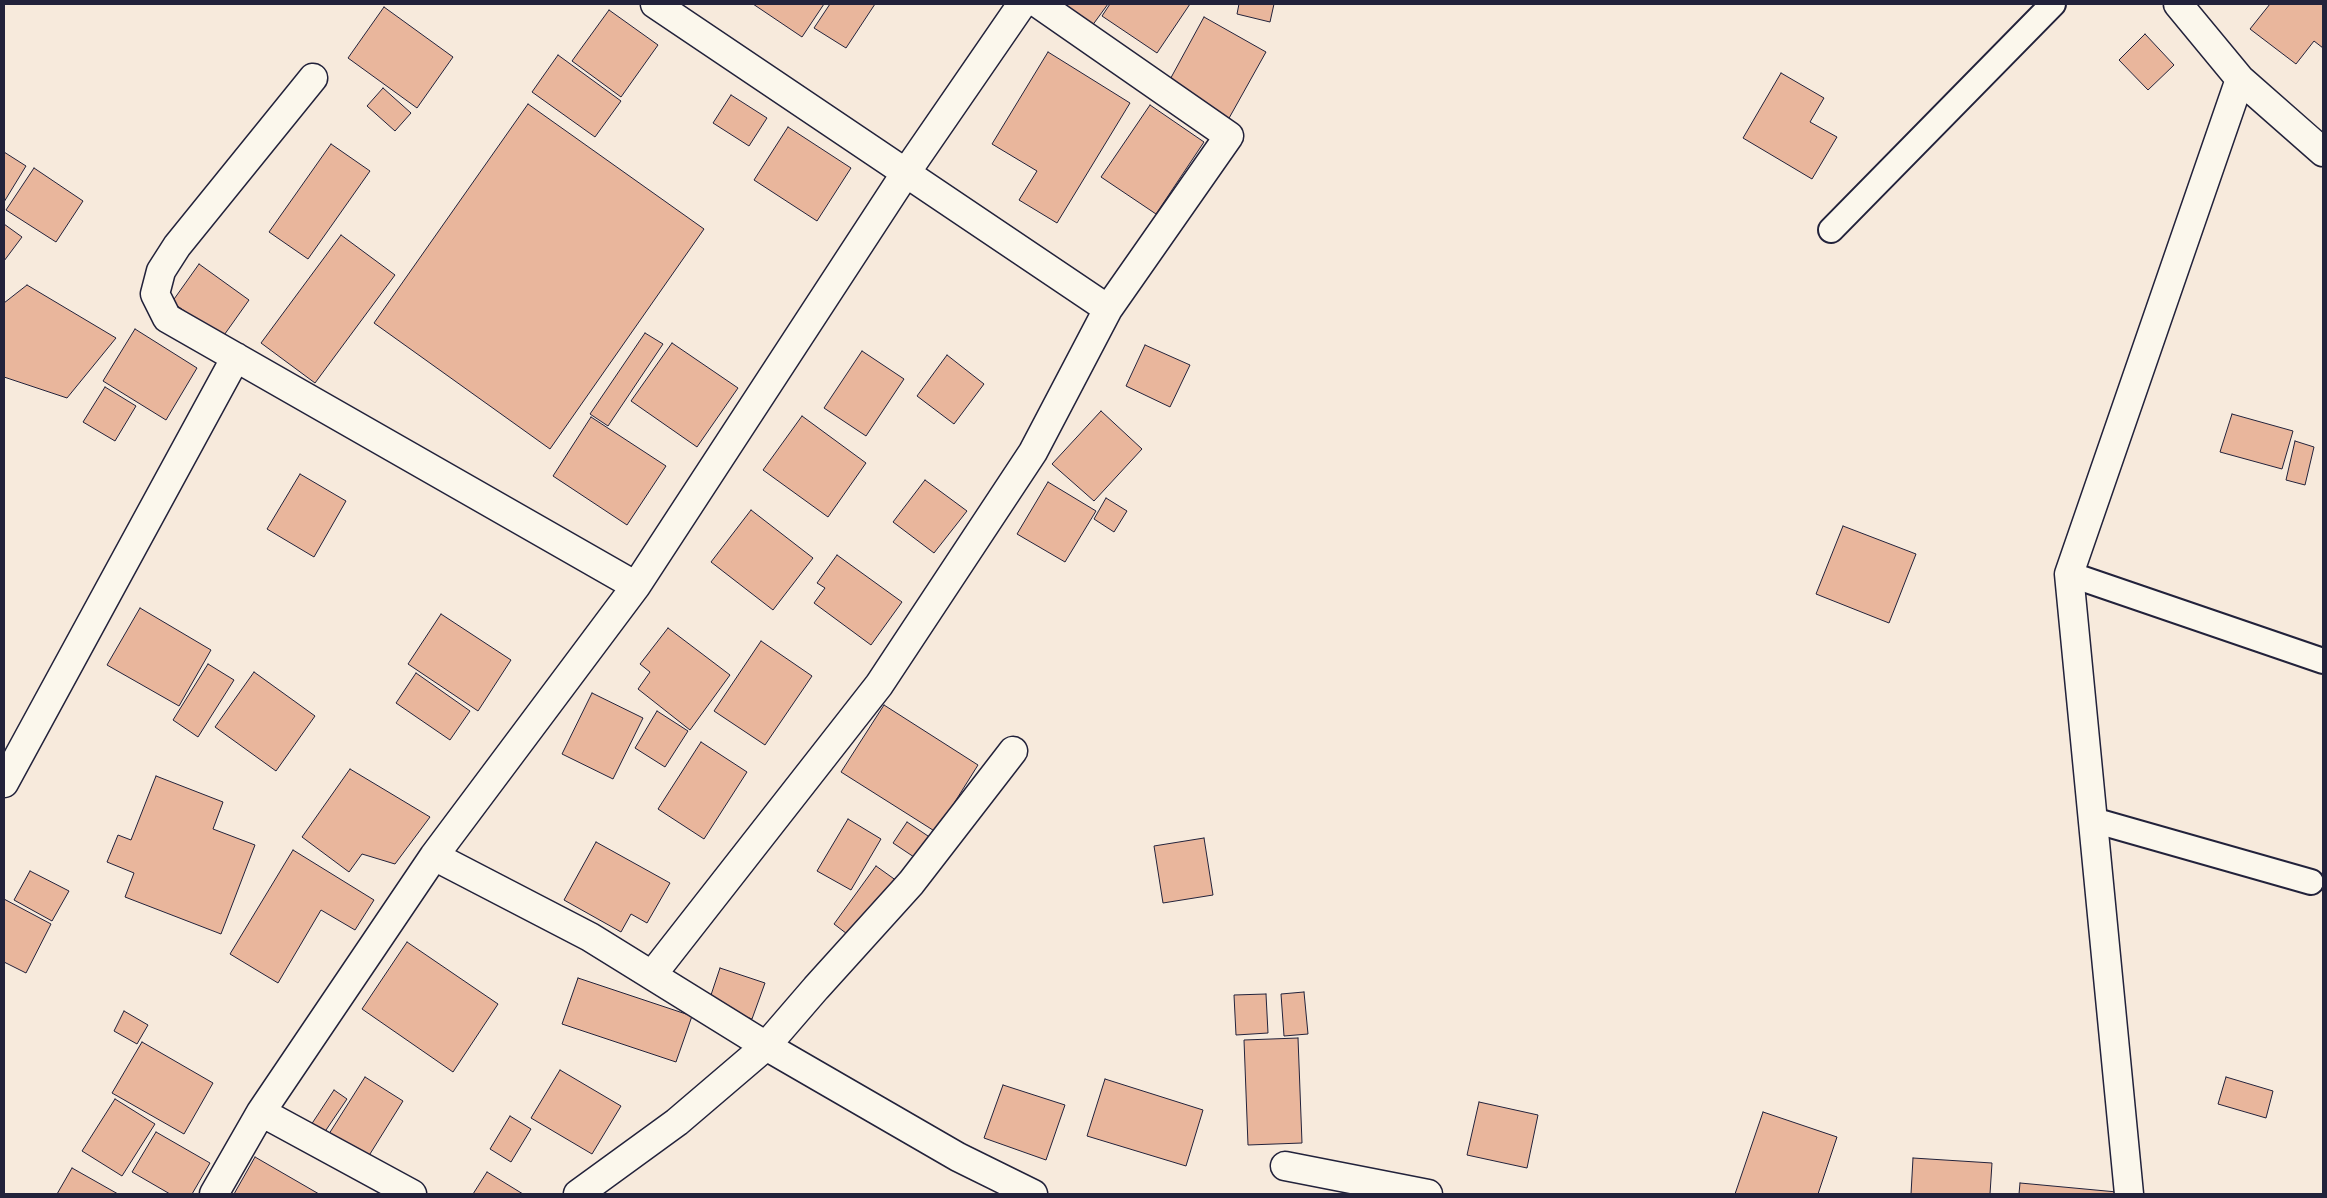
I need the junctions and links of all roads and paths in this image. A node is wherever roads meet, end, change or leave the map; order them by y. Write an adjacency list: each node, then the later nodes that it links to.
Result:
1 (655, 4): 9 (street)
2 (1022, 4): 9 (street)
3 (1039, 4): 11 (street)
4 (2053, 4): 10 (lane)
5 (2178, 4): 7 (street)
6 (313, 78): 12 (street)
7 (2240, 79): 8 (street); 13 (street)
8 (2323, 152)
9 (905, 174): 11 (street); 14 (street)
10 (1831, 230)
11 (1108, 309): 21 (street)
12 (236, 357): 14 (street); 17 (street)
13 (2069, 574): 15 (lane); 18 (street)
14 (636, 586): 19 (street)
15 (2323, 661)
16 (1013, 751): 22 (street)
17 (4, 783)
18 (2093, 820): 20 (lane); 30 (street)
19 (434, 856): 21 (street); 23 (street)
20 (2311, 882)
21 (652, 975): 22 (street)
22 (766, 1046): 27 (street); 28 (street)
23 (261, 1112): 25 (street); 26 (street)
24 (1285, 1166): 29 (street)
25 (214, 1194)
26 (412, 1194)
27 (578, 1194)
28 (1033, 1194)
29 (1428, 1194)
30 (2129, 1194)

